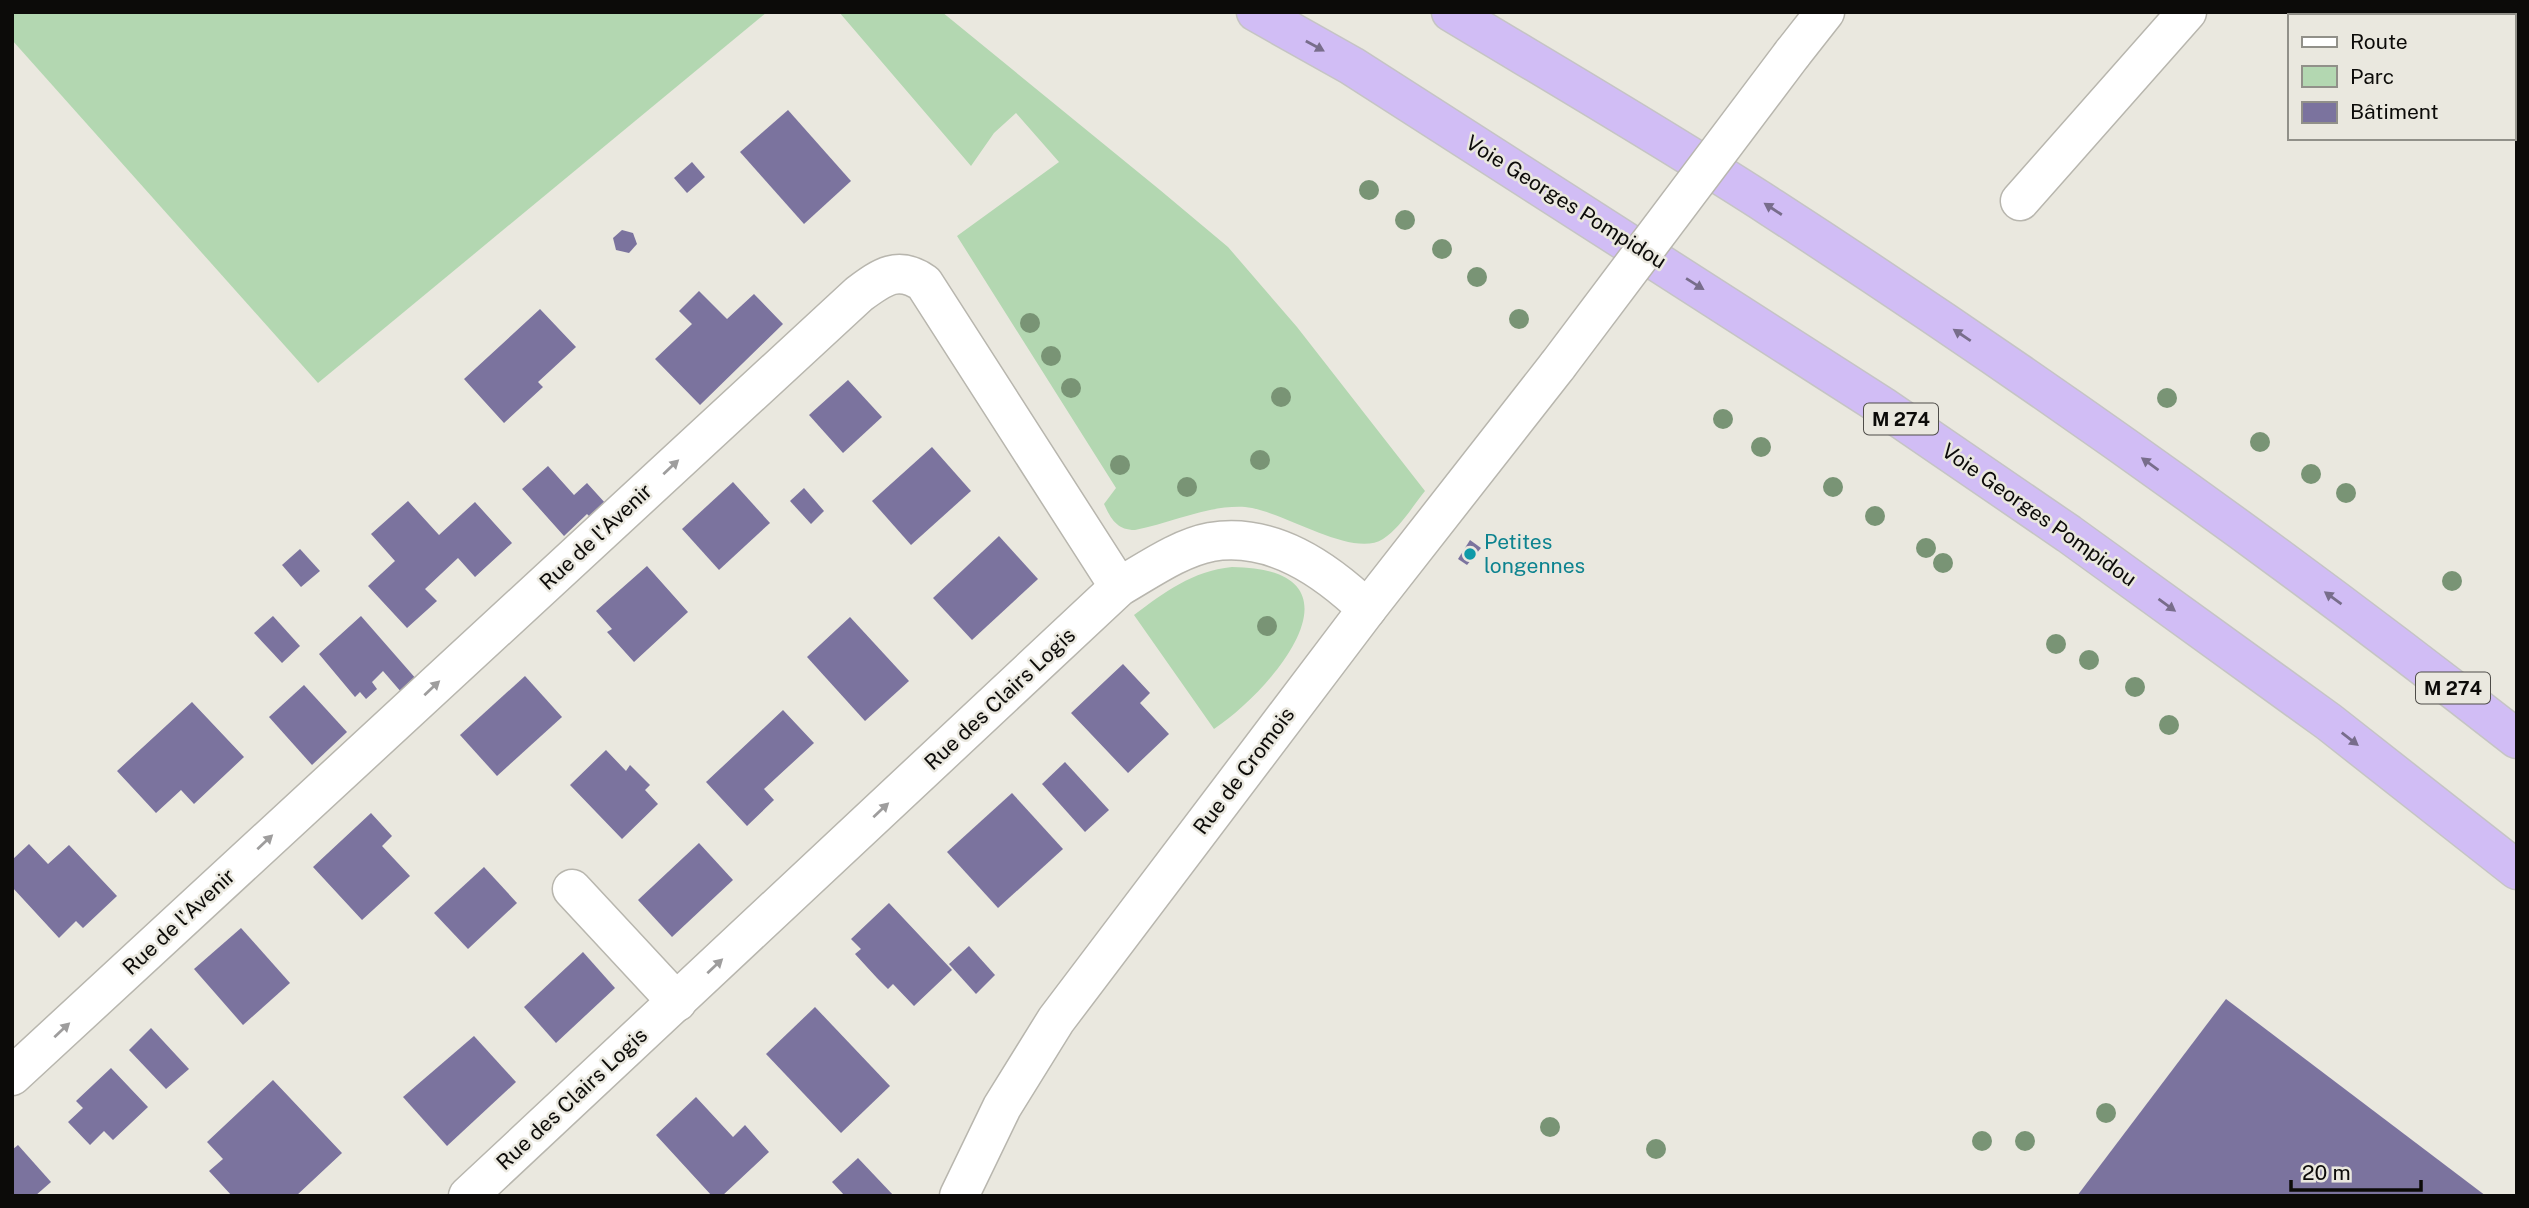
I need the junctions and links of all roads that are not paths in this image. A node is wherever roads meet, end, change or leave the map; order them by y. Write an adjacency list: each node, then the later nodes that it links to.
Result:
1 (1256, 12): 9 (highway, Voie Georges Pompidou / M 274, one-way to 9)
2 (1451, 12): 8 (highway, M 274, one-way to 2)
3 (1825, 12): 7 (street, Rue de Cromois, bridge)
4 (2187, 12): 5 (street)
5 (2020, 201)
6 (1119, 587): 7 (street, Rue des Clairs Logis); 11 (street, Rue des Clairs Logis, one-way to 6); 12 (street, Rue de l'Avenir, one-way to 6)
7 (1367, 609): 14 (street, Rue de Cromois)
8 (2517, 739)
9 (2517, 870)
10 (572, 889): 11 (street)
11 (677, 1002): 13 (street, Rue des Clairs Logis)
12 (12, 1076)
13 (468, 1196)
14 (959, 1196)

